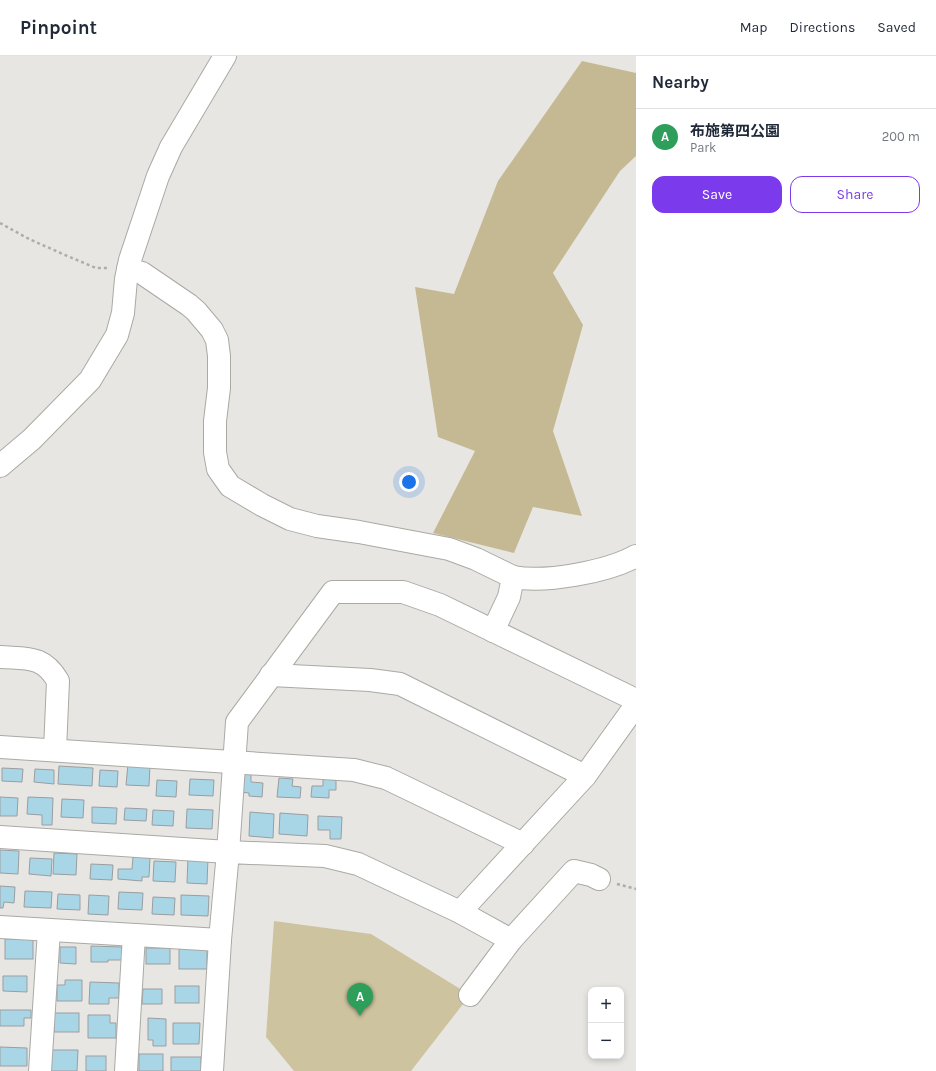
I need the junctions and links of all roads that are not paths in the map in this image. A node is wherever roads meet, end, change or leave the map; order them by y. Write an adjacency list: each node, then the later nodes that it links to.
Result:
1 (225, 56): 2 (street)
2 (128, 269): 3 (street); 5 (street)
3 (0, 466)
4 (636, 556): 5 (street)
5 (513, 577): 6 (street)
6 (493, 630): 8 (street); 9 (street)
7 (0, 657): 12 (street)
8 (271, 675): 13 (street); 14 (street)
9 (636, 700)
10 (636, 705): 14 (street)
11 (0, 747): 12 (street)
12 (55, 750): 13 (street)
13 (233, 762): 16 (street); 17 (street)
14 (585, 776): 16 (street)
15 (0, 837): 17 (street)
16 (523, 844): 19 (street)
17 (228, 852): 19 (street); 23 (street)
18 (599, 879): 24 (street)
19 (460, 912): 24 (street)
20 (0, 927): 21 (street)
21 (49, 930): 22 (street); 26 (street)
22 (134, 935): 23 (street); 27 (street)
23 (220, 940): 28 (street)
24 (511, 940): 25 (street)
25 (470, 995)
26 (40, 1071)
27 (126, 1071)
28 (212, 1071)

